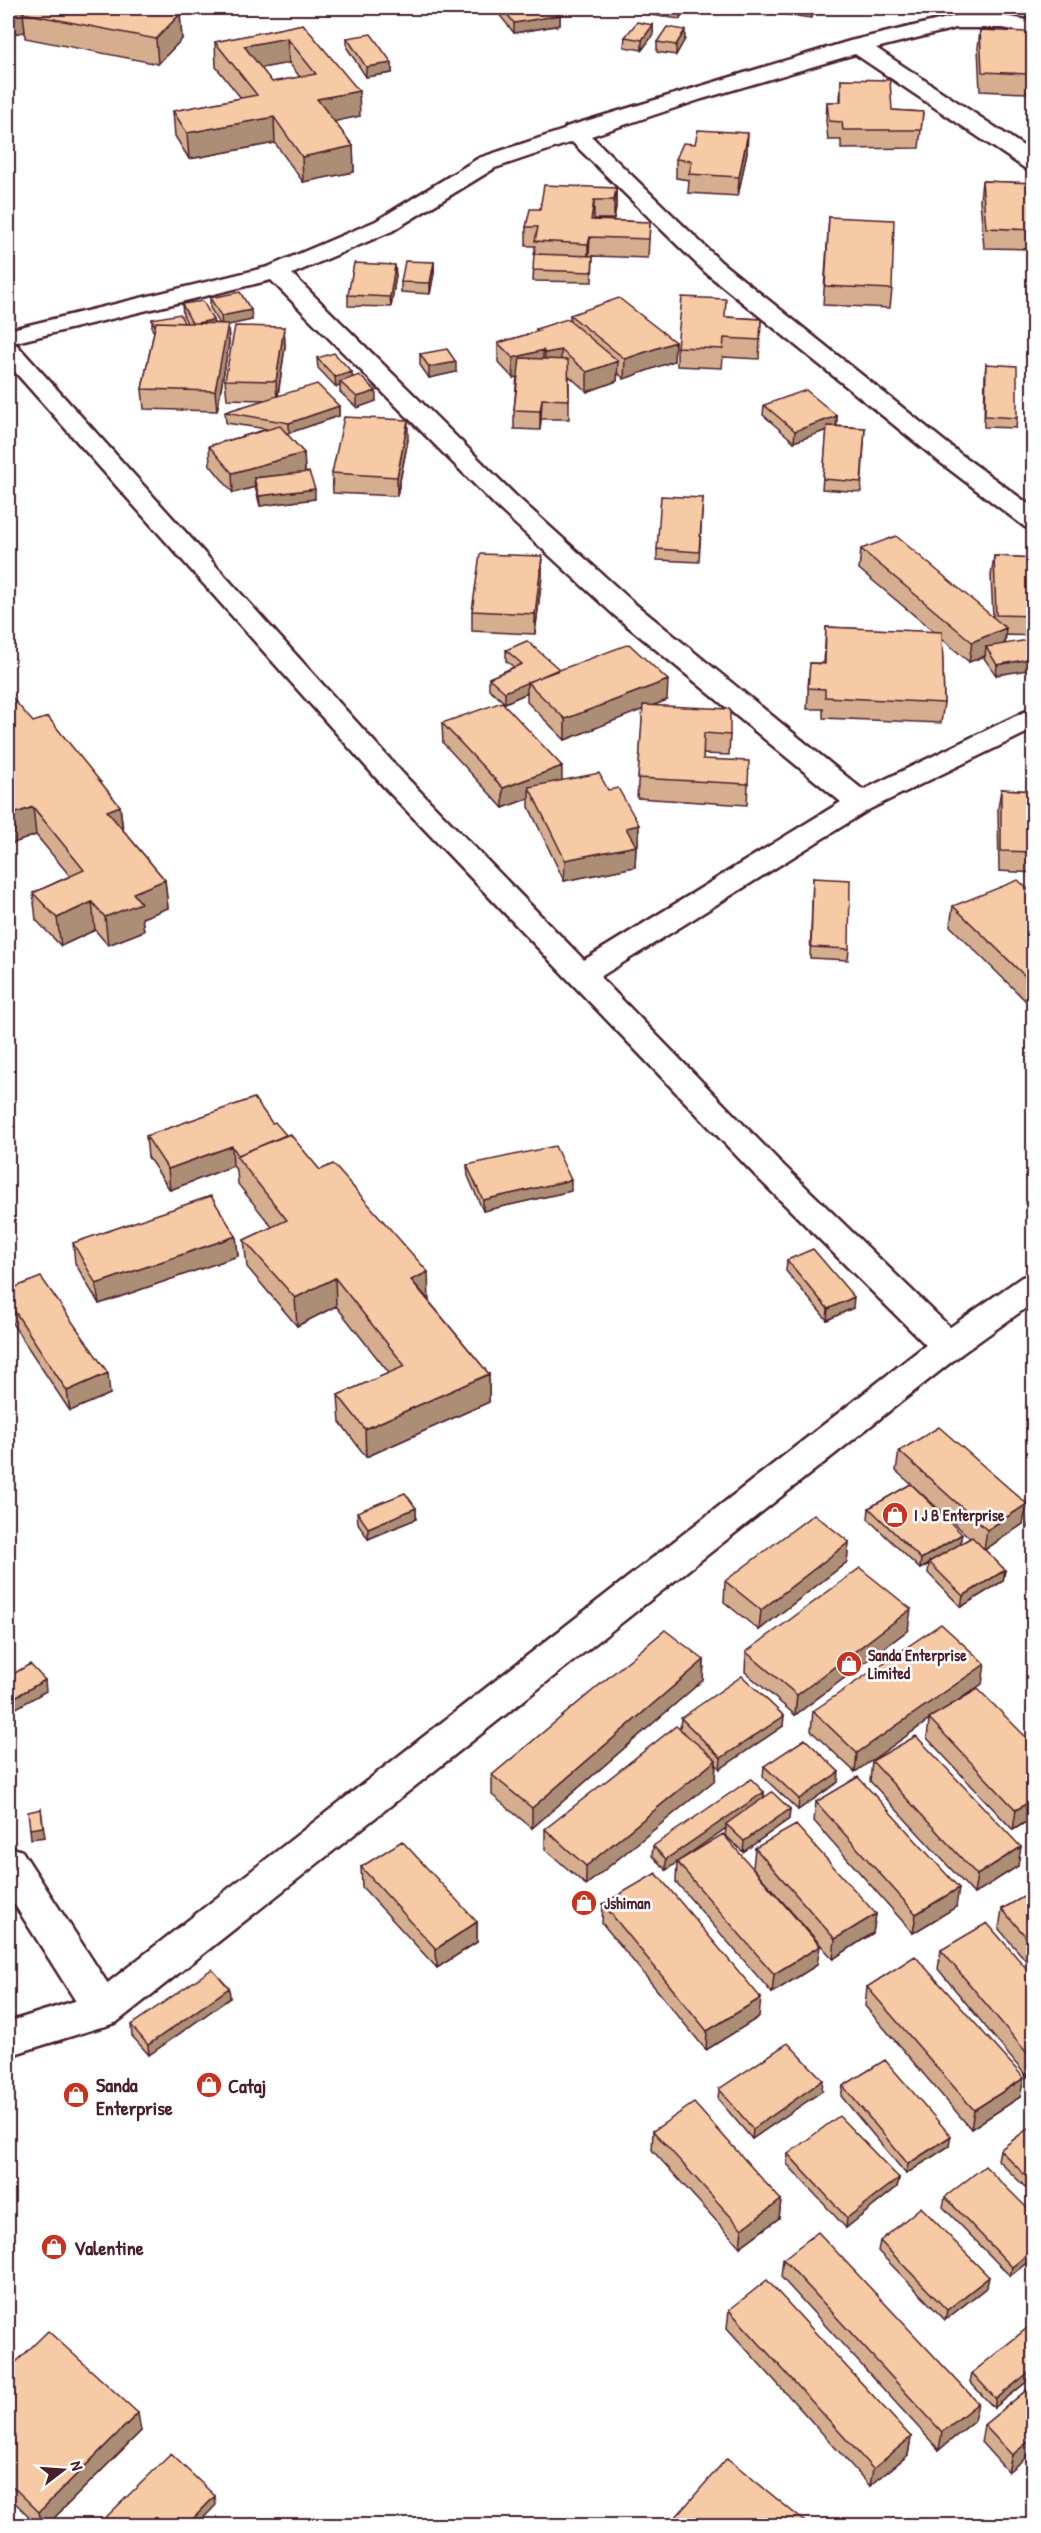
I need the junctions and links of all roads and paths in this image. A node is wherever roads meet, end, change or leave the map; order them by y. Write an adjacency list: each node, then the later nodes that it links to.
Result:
1 (1034, 28): 2 (street)
2 (858, 46): 3 (street); 4 (street)
3 (574, 132): 5 (street); 8 (street)
4 (1034, 164)
5 (276, 272): 6 (street); 10 (street)
6 (8, 337)
7 (8, 350): 11 (street)
8 (1034, 521)
9 (1034, 718): 10 (street)
10 (860, 803): 11 (street)
11 (581, 975): 13 (street)
12 (1034, 1285): 13 (street)
13 (948, 1346): 15 (street)
14 (8, 1862): 15 (street)
15 (103, 2010): 16 (street)
16 (8, 2038)

